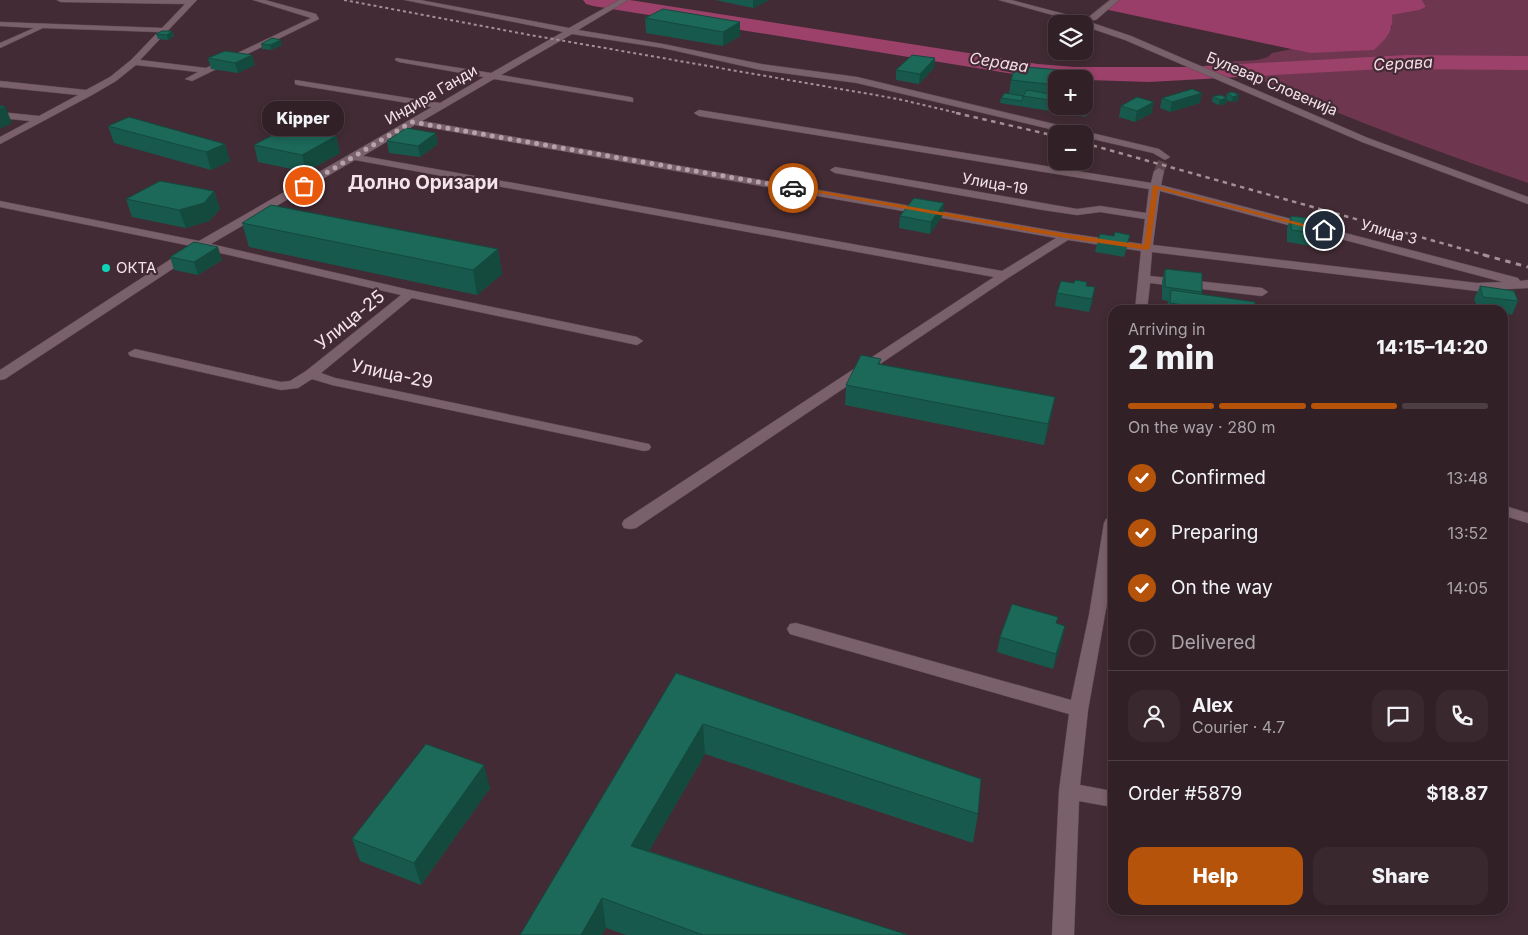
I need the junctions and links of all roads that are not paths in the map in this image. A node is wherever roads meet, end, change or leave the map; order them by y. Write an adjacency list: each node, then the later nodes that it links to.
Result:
1 (61, 0): 8 (street)
2 (257, 0): 18 (street)
3 (409, 0): 14 (street)
4 (624, 0): 14 (street, Индира Ганди)
5 (1003, 0): 37 (street, Булевар Словенија)
6 (1029, 0): 9 (street, Булевар Словенија)
7 (1115, 0): 10 (street)
8 (192, 1): 13 (street)
9 (1082, 15)
10 (1093, 18): 36 (street, Булевар Словенија)
11 (0, 24): 12 (street)
12 (43, 26): 13 (street); 15 (street)
13 (164, 30): 17 (street)
14 (569, 32): 19 (street, Индира Ганди); 32 (street)
15 (0, 46)
16 (399, 60): 19 (street)
17 (134, 62): 18 (street); 23 (street)
18 (205, 70): 20 (street)
19 (492, 77): 24 (street); 25 (street, Индира Ганди)
20 (188, 79)
21 (298, 82): 25 (street)
22 (0, 84): 23 (street)
23 (89, 92): 28 (street)
24 (630, 100)
25 (441, 106): 29 (street, Индира Ганди)
26 (699, 113): 35 (street, Улица 3)
27 (0, 115): 28 (street)
28 (41, 119): 30 (street)
29 (412, 122): 31 (street, Индира Ганди); 40 (street)
30 (0, 141)
31 (354, 157): 41 (street, Индира Ганди); 43 (street)
32 (1165, 157)
33 (834, 170): 39 (street, Улица-19)
34 (1160, 171): 35 (street)
35 (1155, 186): 39 (street); 45 (street, Улица 3)
36 (1528, 191)
37 (1528, 200)
38 (0, 204): 41 (street)
39 (1152, 217): 42 (street)
40 (1066, 236): 42 (street); 43 (street)
41 (201, 245): 47 (street); 53 (street, Индира Ганди)
42 (1147, 248): 44 (street); 45 (street)
43 (1004, 275): 57 (street)
44 (1144, 279): 46 (street); 49 (street)
45 (1528, 285): 48 (street)
46 (1262, 292)
47 (410, 294): 50 (street); 52 (street, Улица-25)
48 (1528, 296)
49 (1141, 305)
50 (637, 341)
51 (135, 353): 52 (street)
52 (311, 374): 54 (street, Улица-29)
53 (0, 376)
54 (644, 447)
55 (1508, 512): 56 (street)
56 (1528, 518)
57 (630, 524)
58 (1108, 549): 60 (street)
59 (796, 629): 60 (street)
60 (1079, 710): 61 (street)
61 (1069, 791): 62 (street); 63 (street)
62 (1108, 798)
63 (1063, 935)

